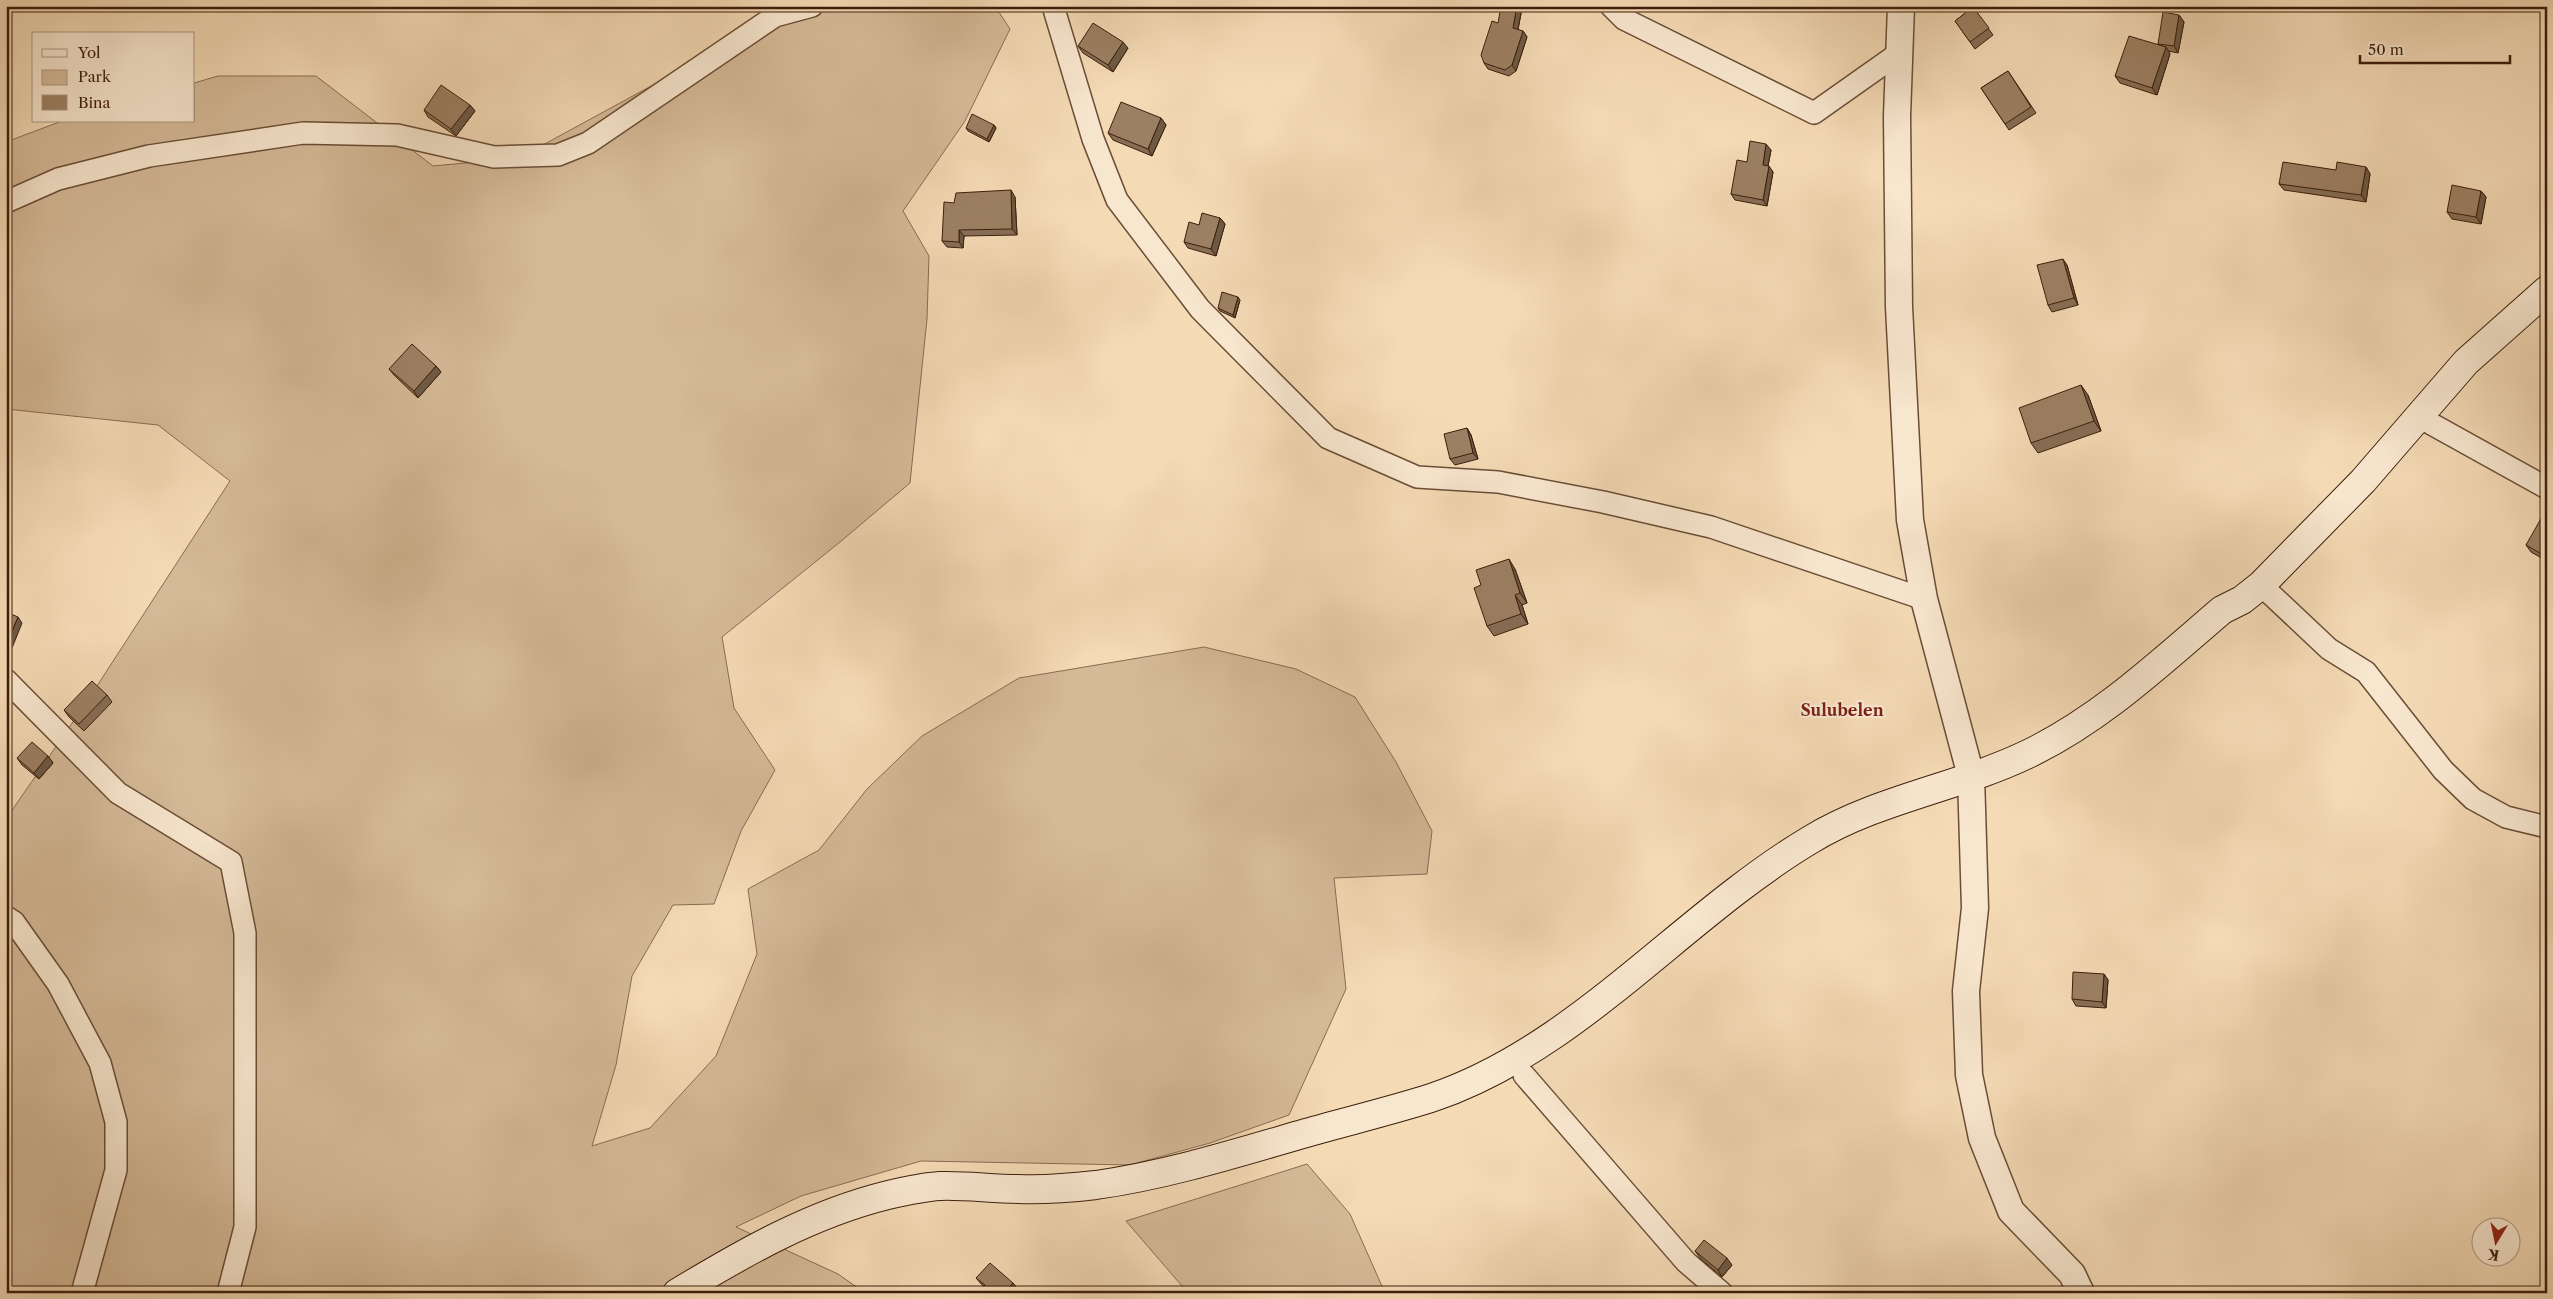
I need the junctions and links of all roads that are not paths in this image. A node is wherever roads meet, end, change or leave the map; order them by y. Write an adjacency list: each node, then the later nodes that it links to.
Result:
1 (812, 6): 6 (street)
2 (1053, 6): 11 (street)
3 (1611, 6): 5 (street)
4 (1901, 6): 5 (street)
5 (1899, 53): 11 (street)
6 (6, 202)
7 (2544, 295): 8 (main road)
8 (2418, 417): 9 (street); 10 (main road)
9 (2547, 488)
10 (2251, 592): 13 (main road); 14 (street)
11 (1924, 599): 13 (street)
12 (6, 680): 19 (street)
13 (1972, 783): 16 (main road); 17 (main road); 23 (street)
14 (2547, 827)
15 (6, 917): 18 (street)
16 (1524, 1075): 17 (main road); 22 (street)
17 (1314, 1138): 20 (main road); 21 (main road)
18 (82, 1293)
19 (228, 1293)
20 (677, 1293)
21 (711, 1293)
22 (1722, 1293)
23 (2081, 1293)

